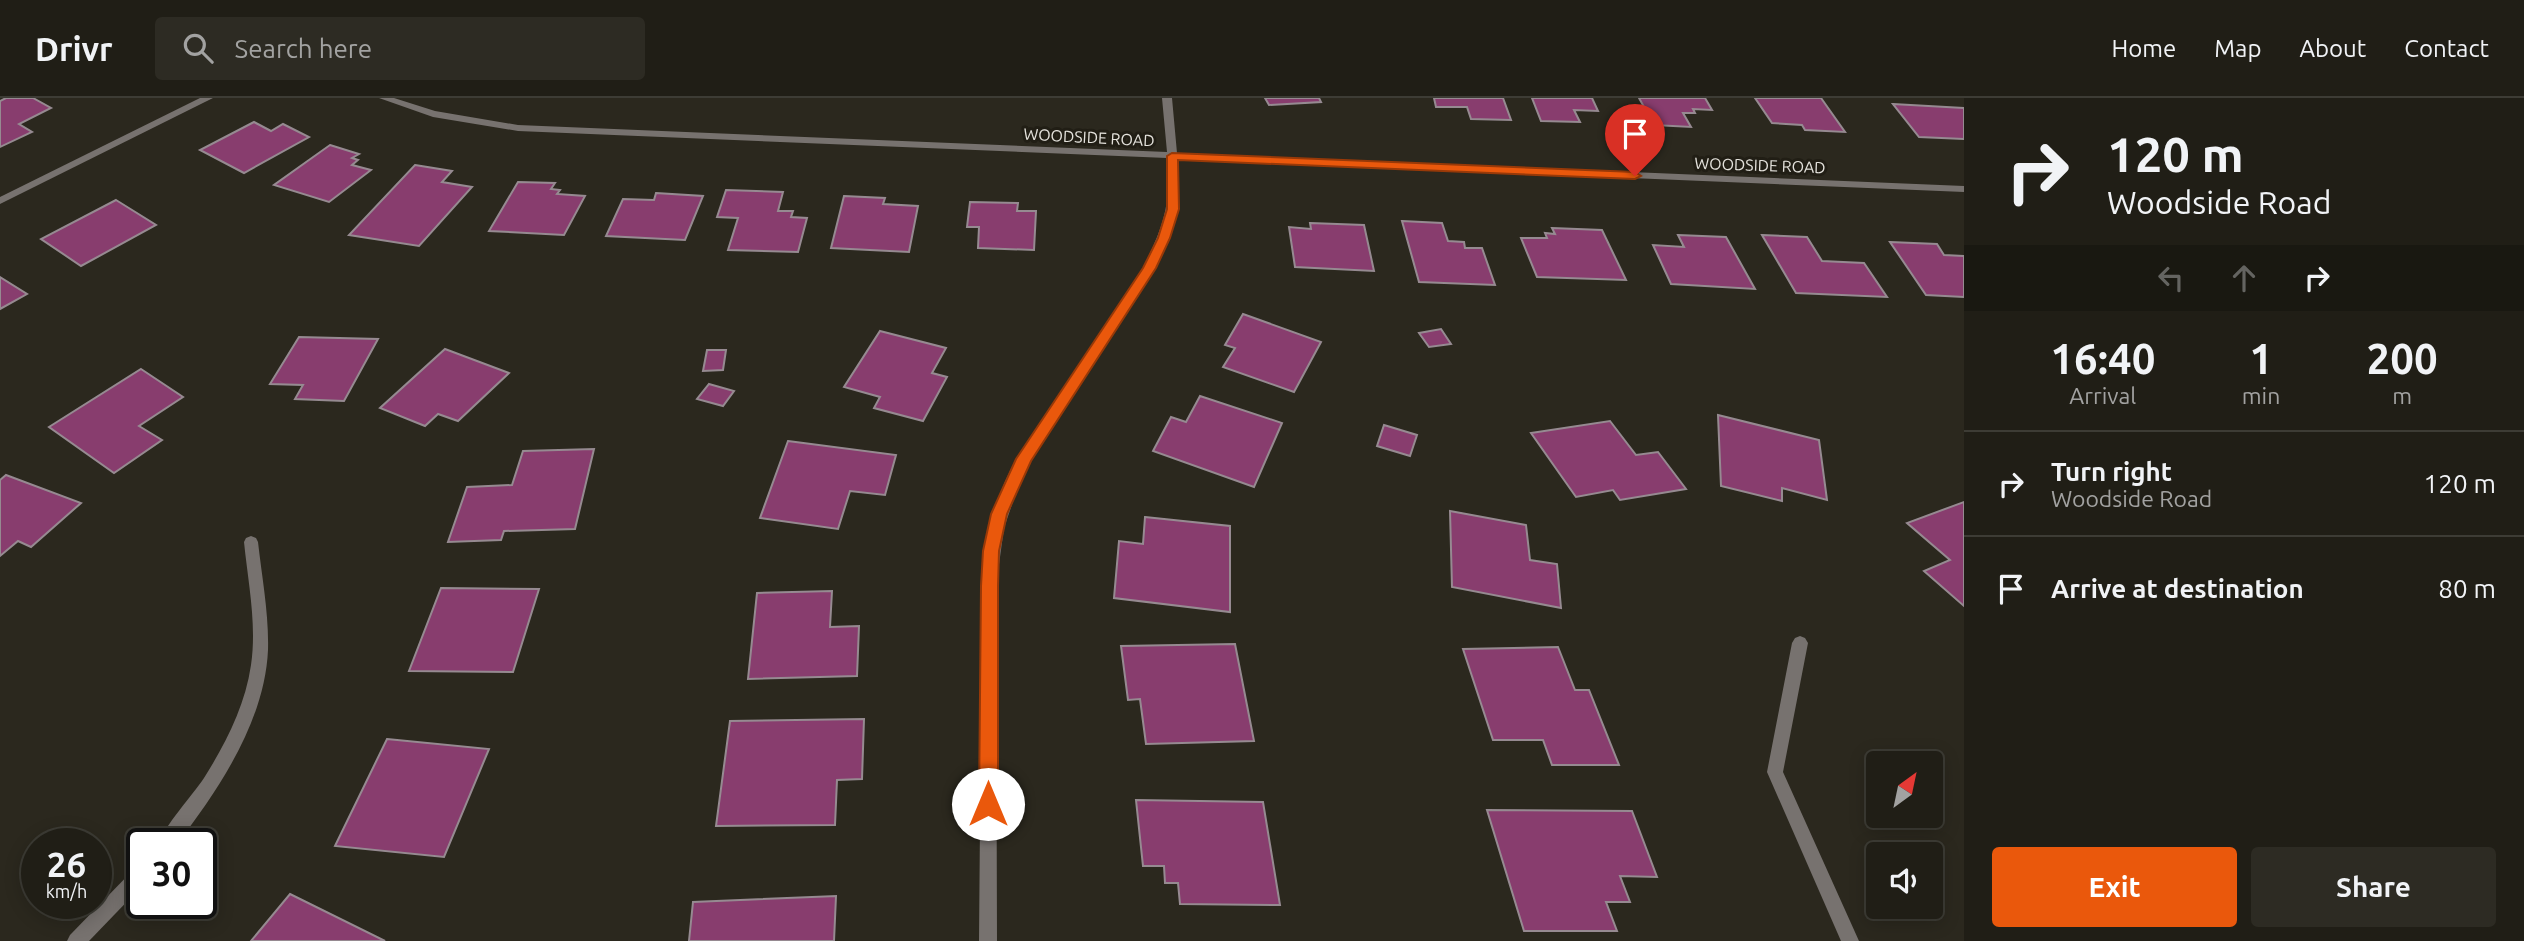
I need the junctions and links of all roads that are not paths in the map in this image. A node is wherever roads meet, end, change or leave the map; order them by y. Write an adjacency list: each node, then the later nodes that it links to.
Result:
1 (208, 98): 6 (street)
2 (384, 98): 4 (street, WOODSIDE ROAD)
3 (1167, 98): 4 (street)
4 (1172, 156): 5 (street, WOODSIDE ROAD); 12 (street)
5 (1964, 189)
6 (0, 201)
7 (251, 542): 9 (street)
8 (1800, 643): 13 (street)
9 (177, 828)
10 (126, 889): 11 (street)
11 (76, 941)
12 (988, 941)
13 (1850, 941)

